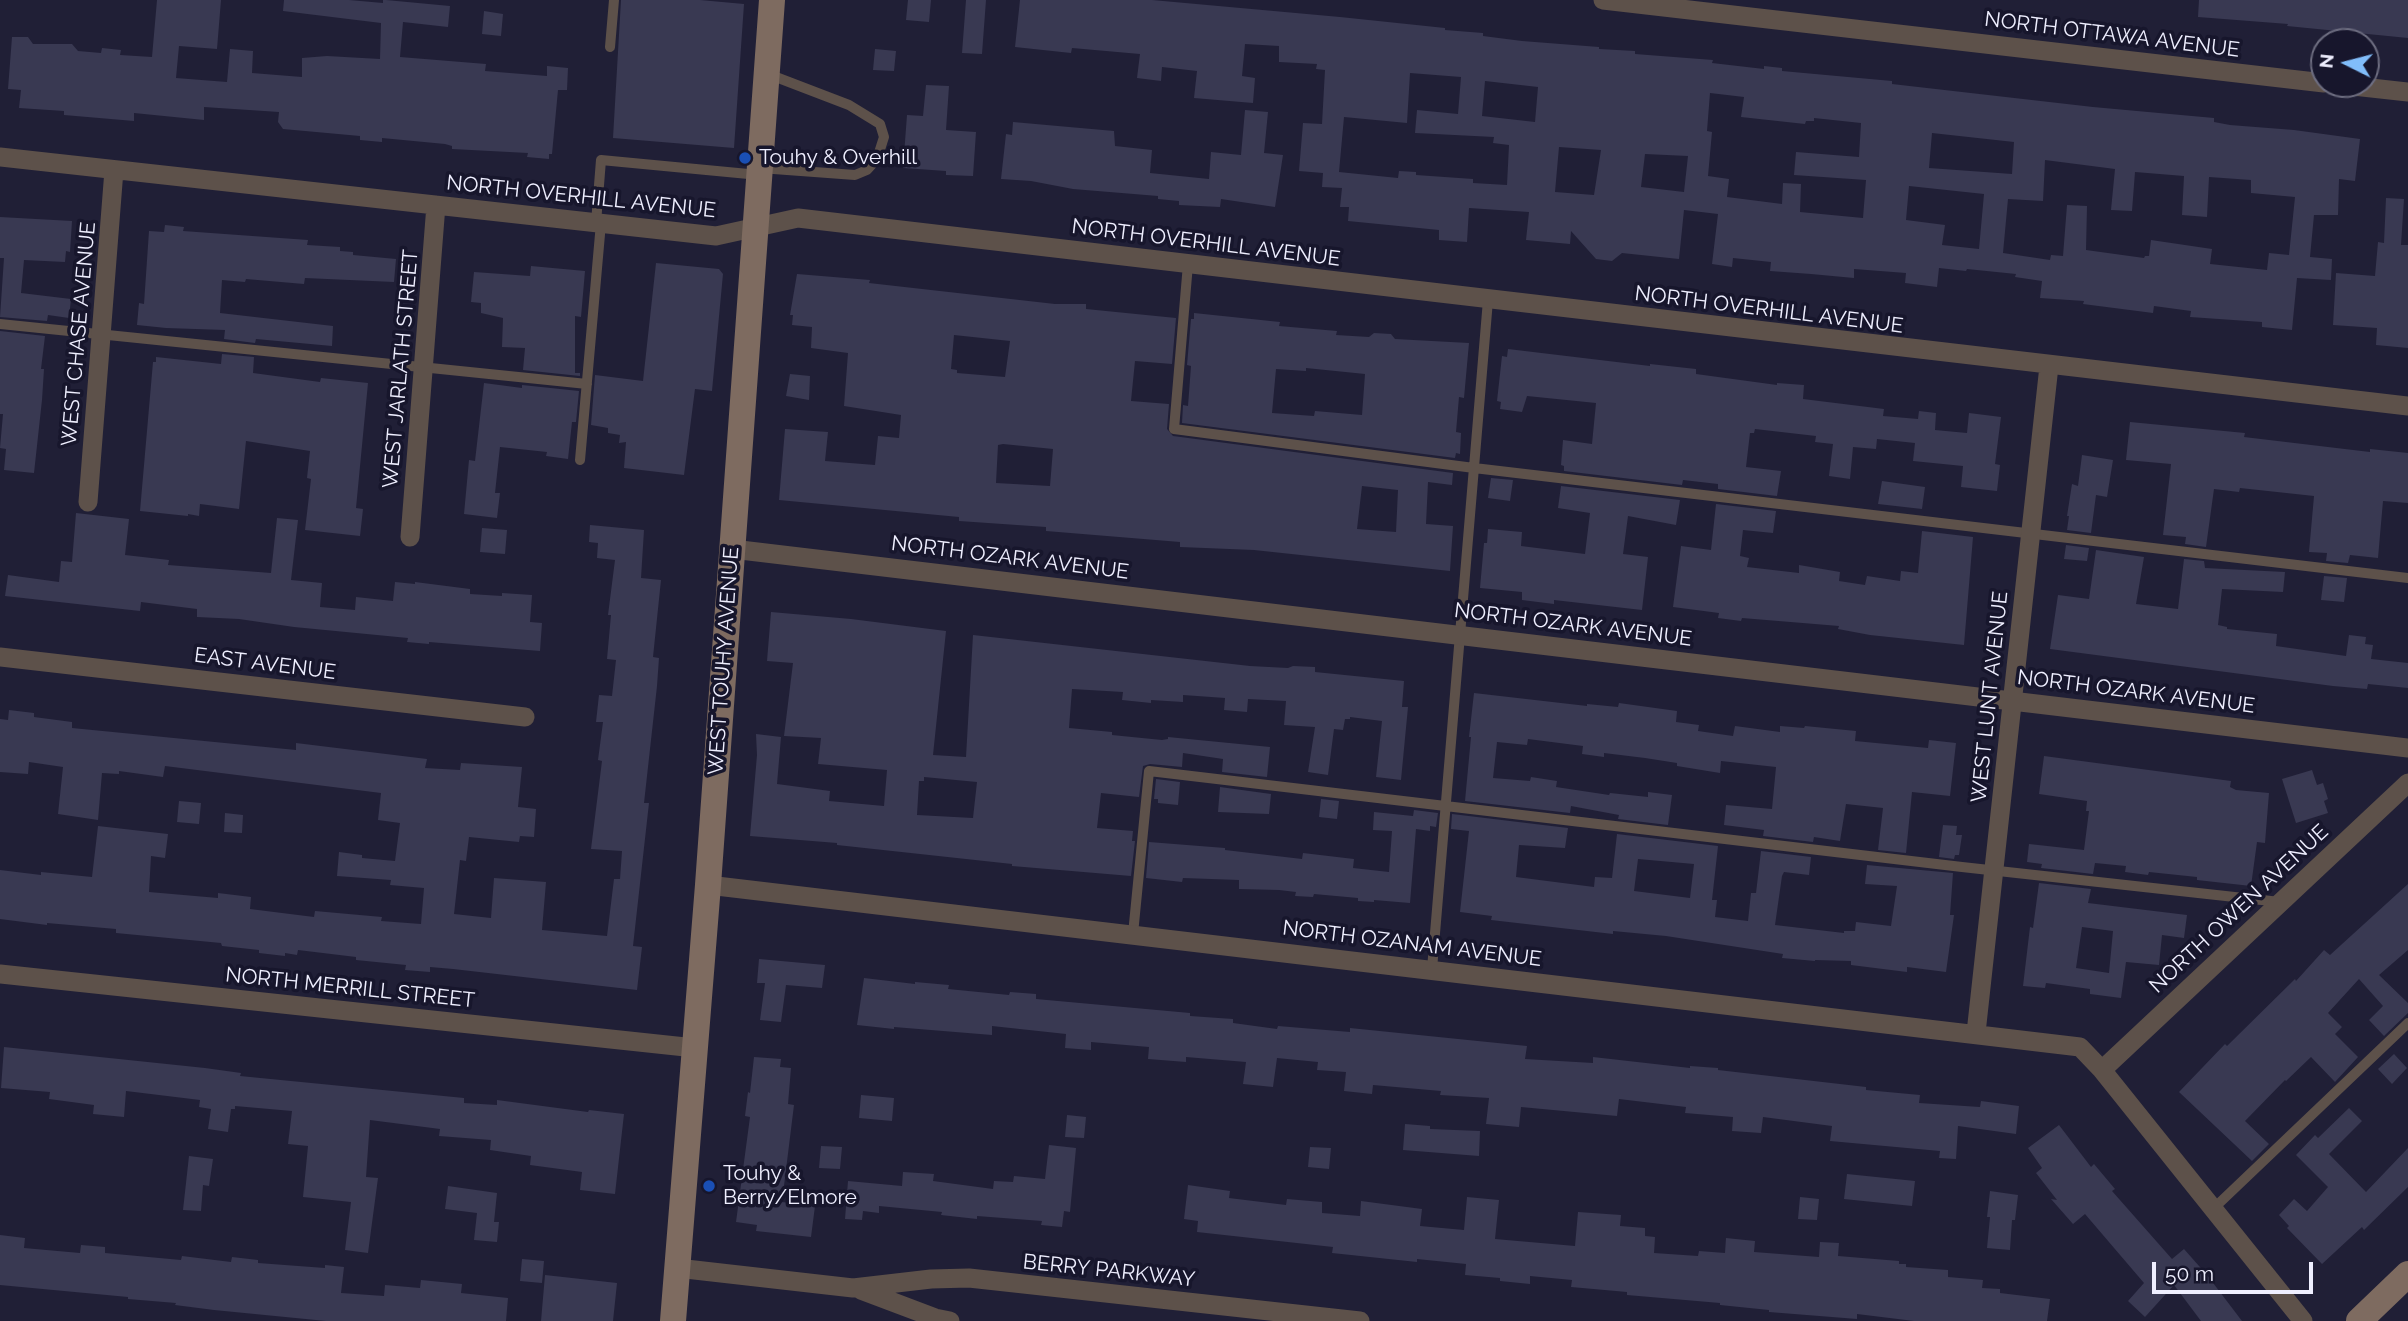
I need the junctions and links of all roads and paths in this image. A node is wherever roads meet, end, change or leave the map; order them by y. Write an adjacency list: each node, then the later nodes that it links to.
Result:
1 (614, 0): 4 (lane)
2 (772, 0): 5 (main road, WEST TOUHY AVENUE)
3 (1603, 0): 6 (street, NORTH OTTAWA AVENUE)
4 (610, 47)
5 (767, 74): 11 (main road, WEST TOUHY AVENUE); 11 (lane)
6 (2310, 81)
7 (2380, 89): 8 (street)
8 (2408, 92)
9 (0, 157): 10 (street, NORTH OVERHILL AVENUE)
10 (114, 170): 12 (street, NORTH OVERHILL AVENUE); 18 (street, WEST CHASE AVENUE)
11 (760, 172): 13 (lane); 14 (main road, WEST TOUHY AVENUE)
12 (436, 205): 13 (street, NORTH OVERHILL AVENUE); 19 (street, WEST JARLATH STREET)
13 (598, 223): 14 (street, NORTH OVERHILL AVENUE); 21 (lane)
14 (755, 228): 15 (street, NORTH OVERHILL AVENUE); 28 (main road, WEST TOUHY AVENUE)
15 (1188, 264): 16 (street, NORTH OVERHILL AVENUE); 24 (lane)
16 (1488, 300): 20 (street, NORTH OVERHILL AVENUE); 24 (lane)
17 (0, 324): 18 (lane)
18 (102, 334): 19 (lane); 25 (street, WEST CHASE AVENUE)
19 (424, 366): 21 (lane); 27 (street, WEST JARLATH STREET)
20 (2049, 366): 22 (street, NORTH OVERHILL AVENUE); 26 (street, WEST LUNT AVENUE)
21 (587, 384): 23 (lane)
22 (2408, 406)
23 (580, 460)
24 (1474, 468): 26 (lane); 30 (lane)
25 (88, 502)
26 (2030, 535): 29 (lane); 32 (street, WEST LUNT AVENUE)
27 (410, 537)
28 (733, 548): 30 (street, NORTH OZARK AVENUE); 38 (main road, WEST TOUHY AVENUE)
29 (2408, 578)
30 (1460, 634): 32 (street, NORTH OZARK AVENUE); 36 (lane)
31 (0, 657): 33 (street, EAST AVENUE)
32 (2012, 700): 34 (street, NORTH OZARK AVENUE); 37 (street, WEST LUNT AVENUE)
33 (525, 717)
34 (2408, 748)
35 (2408, 783): 39 (street, NORTH OWEN AVENUE)
36 (1445, 806): 37 (lane); 40 (lane); 41 (lane)
37 (1994, 871): 39 (lane); 44 (street, WEST LUNT AVENUE)
38 (708, 885): 40 (street, NORTH OZANAM AVENUE); 45 (main road, WEST TOUHY AVENUE)
39 (2280, 902): 46 (street, NORTH OWEN AVENUE)
40 (1133, 934): 41 (street, NORTH OZANAM AVENUE)
41 (1432, 969): 44 (street, NORTH OZANAM AVENUE)
42 (0, 974): 45 (street, NORTH MERRILL STREET)
43 (2408, 1023): 47 (lane)
44 (1976, 1033): 46 (street, NORTH OZANAM AVENUE)
45 (695, 1048): 48 (main road, WEST TOUHY AVENUE)
46 (2102, 1070): 47 (street, NORTH OZANAM AVENUE)
47 (2213, 1209): 54 (street, NORTH OZANAM AVENUE)
48 (677, 1268): 50 (street, BERRY PARKWAY); 51 (main road, WEST TOUHY AVENUE)
49 (2408, 1274): 55 (main road)
50 (853, 1288): 52 (street, BERRY PARKWAY); 53 (street, BERRY PARKWAY)
51 (673, 1321)
52 (950, 1321)
53 (1360, 1321)
54 (2303, 1321)
55 (2359, 1321)

